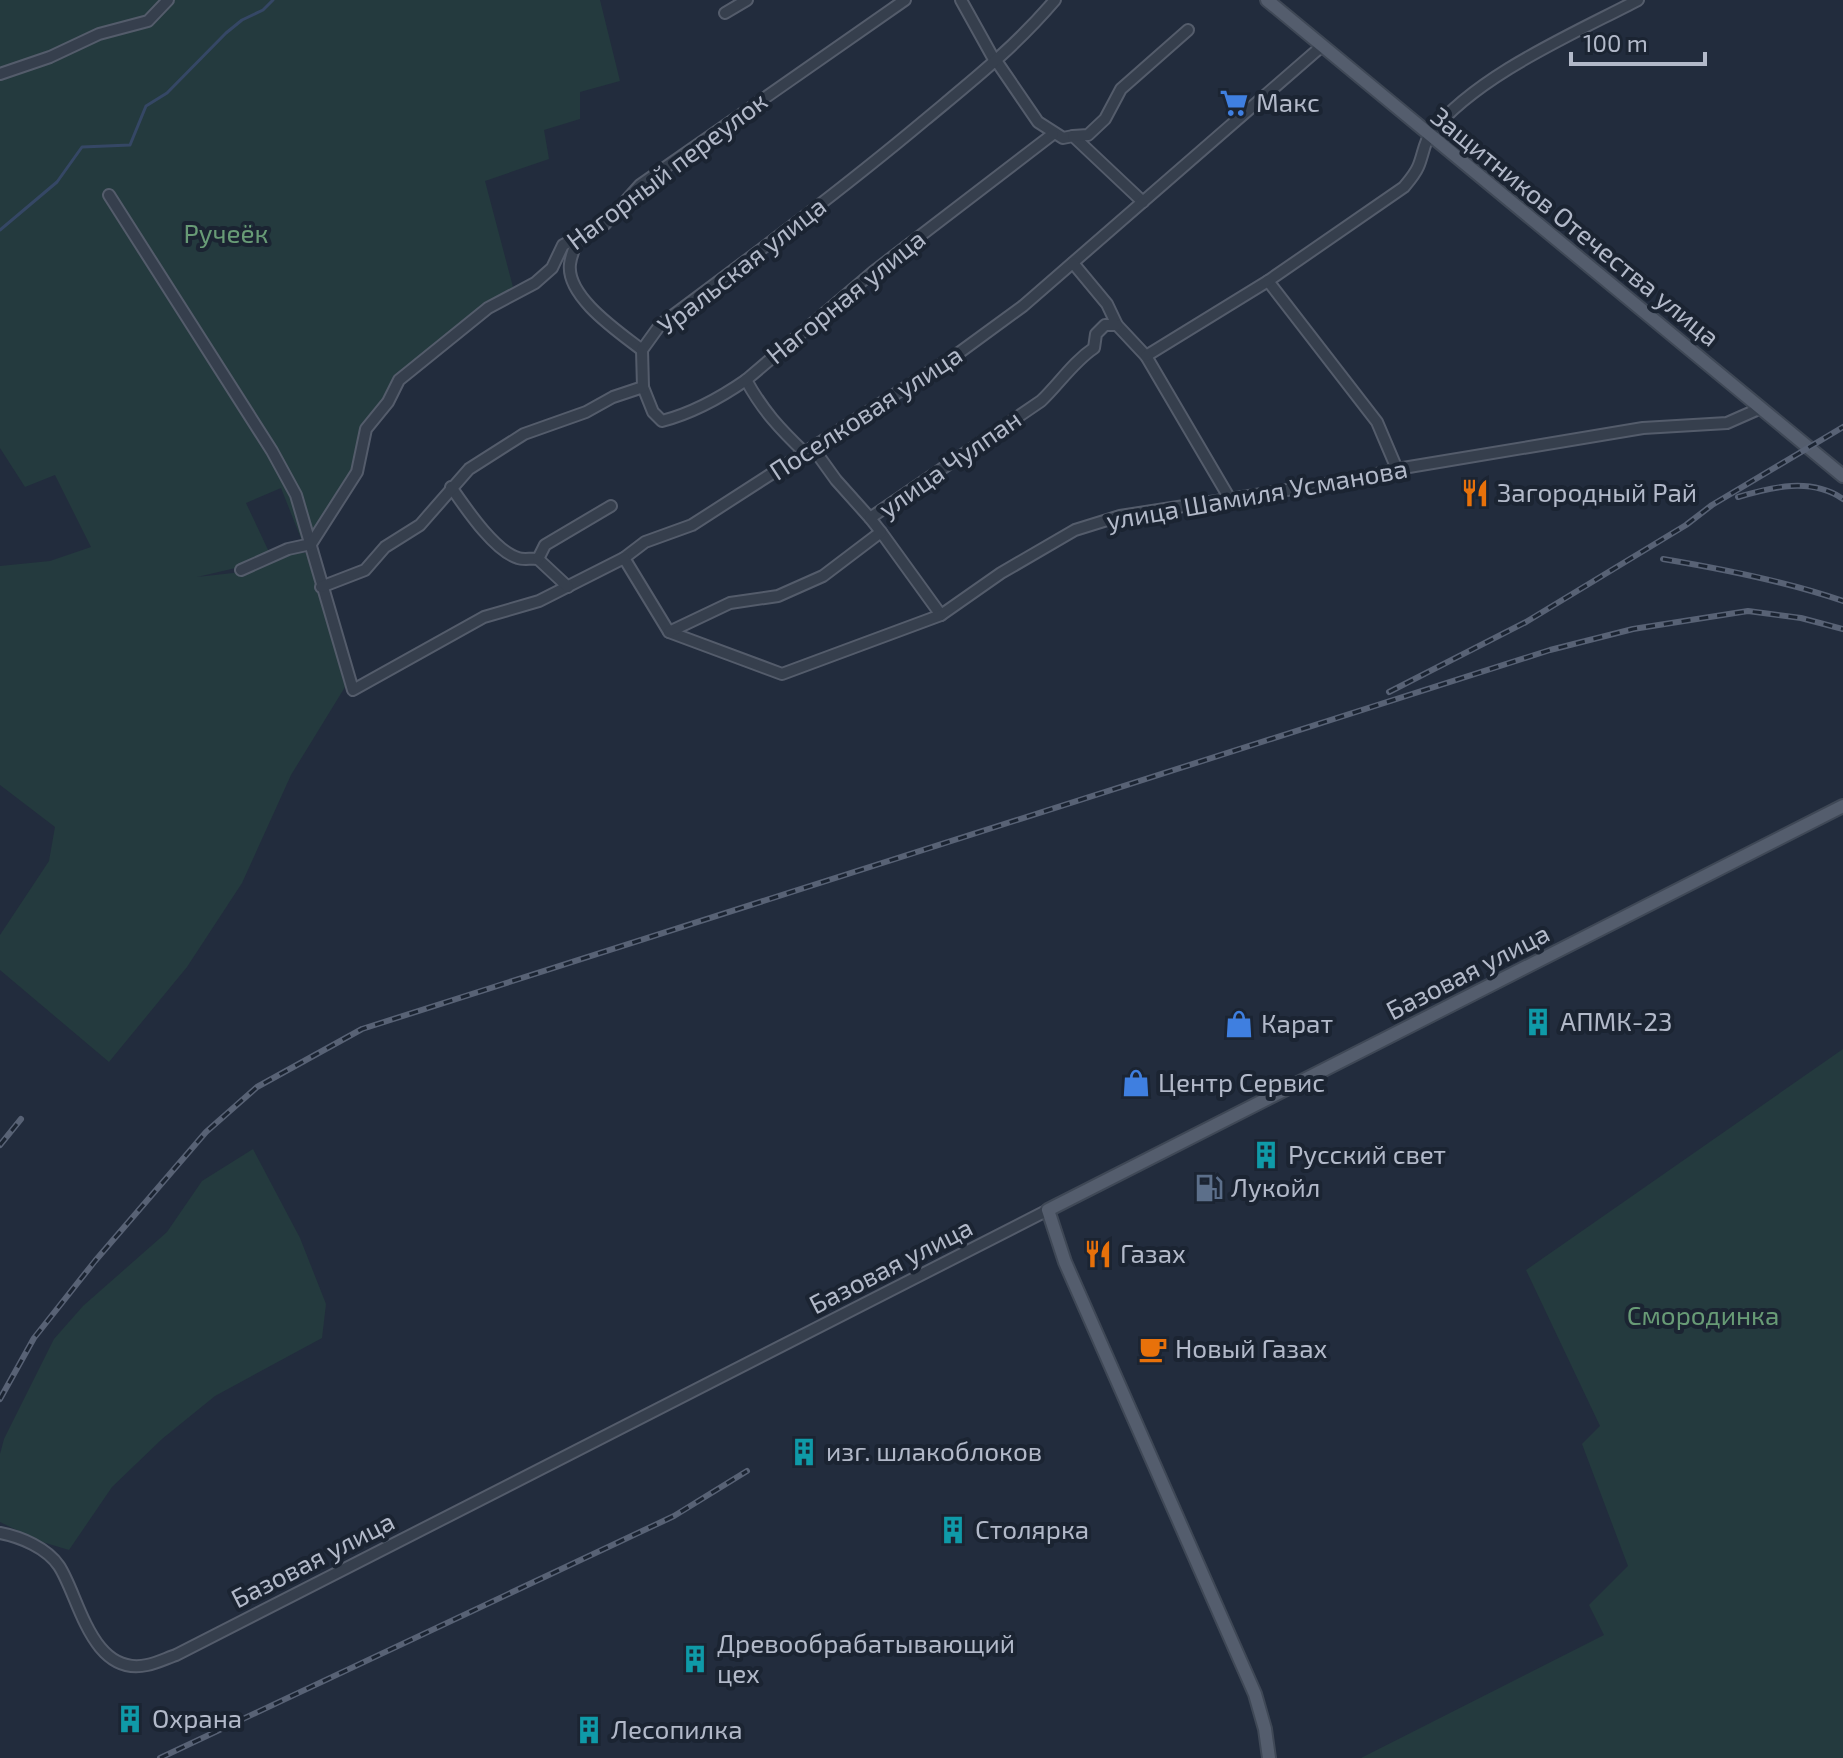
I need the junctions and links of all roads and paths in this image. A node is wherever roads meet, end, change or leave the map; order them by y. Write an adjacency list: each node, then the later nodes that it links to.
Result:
1 (168, 0): 12 (street)
2 (747, 0): 8 (street)
3 (905, 0): 18 (street, Нагорный переулок)
4 (961, 0): 11 (street)
5 (1055, 0): 11 (street, Уральская улица)
6 (1267, 0): 10 (main road, Защитников Отечества улица)
7 (1638, 0): 14 (street)
8 (725, 13)
9 (1188, 30): 15 (street)
10 (1322, 46): 14 (main road, Защитников Отечества улица); 17 (street, Поселковая улица)
11 (997, 62): 13 (street); 22 (street, Уральская улица)
12 (0, 74)
13 (1053, 134): 15 (street); 24 (street, Нагорная улица)
14 (1429, 135): 20 (street); 26 (main road, Защитников Отечества улица)
15 (1073, 136): 17 (street)
16 (109, 195): 35 (street)
17 (1143, 202): 19 (street, Поселковая улица)
18 (578, 239): 22 (street); 35 (street, Нагорный переулок)
19 (1073, 263): 21 (street); 27 (street, Поселковая улица)
20 (1268, 281): 23 (street); 28 (street)
21 (1117, 325): 23 (street); 33 (street, улица Чулпан)
22 (642, 350): 25 (street, Уральская улица)
23 (1146, 356): 31 (street)
24 (746, 380): 25 (street, Нагорная улица); 27 (street)
25 (643, 387): 30 (street)
26 (1761, 408): 28 (street, улица Шамиля Усманова); 29 (main road, Защитников Отечества улица)
27 (809, 451): 33 (street); 36 (street, Поселковая улица)
28 (1397, 469): 31 (street, улица Шамиля Усманова)
29 (1843, 476)
30 (451, 487): 37 (street); 39 (street)
31 (1230, 499): 41 (street, улица Шамиля Усманова)
32 (611, 506): 37 (street)
33 (870, 518): 34 (street, улица Чулпан)
34 (881, 532): 41 (street); 42 (street, улица Чулпан)
35 (311, 544): 38 (street); 39 (street)
36 (624, 558): 40 (street, Поселковая улица); 42 (street)
37 (538, 559): 40 (street)
38 (241, 570)
39 (321, 587): 40 (street, Поселковая улица)
40 (568, 587)
41 (941, 615): 42 (street, улица Шамиля Усманова)
42 (669, 632)
43 (1843, 806): 44 (main road, Базовая улица)
44 (1048, 1210): 45 (street, Базовая улица); 46 (main road)
45 (0, 1533)
46 (1269, 1758)

